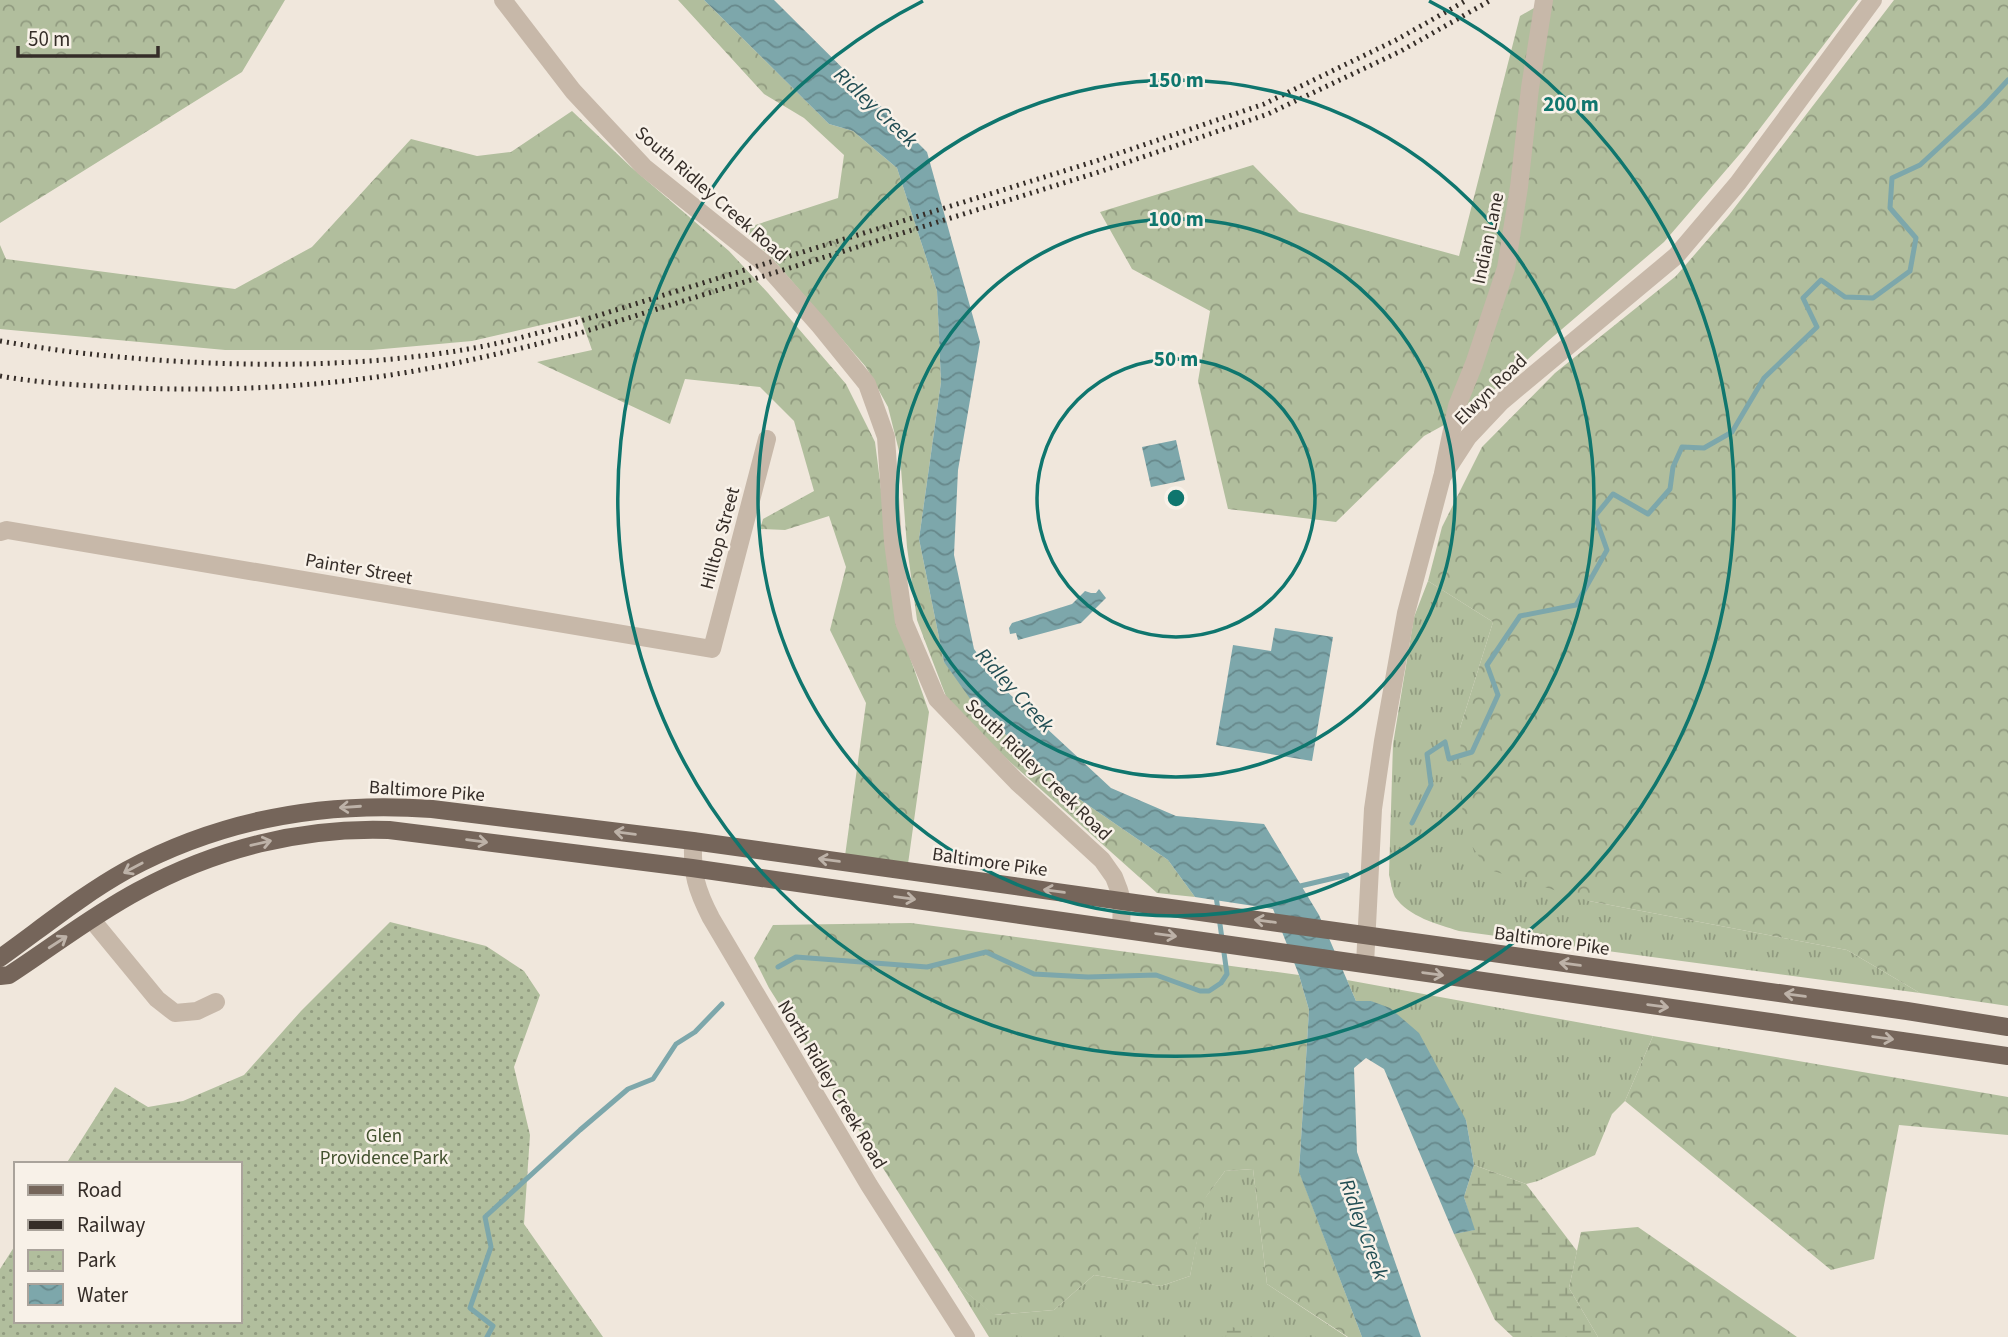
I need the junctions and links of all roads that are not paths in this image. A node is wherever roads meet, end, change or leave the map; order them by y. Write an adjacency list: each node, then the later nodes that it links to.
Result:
1 (503, 0): 10 (street, South Ridley Creek Road)
2 (1544, 0): 5 (street, Indian Lane)
3 (1873, 0): 5 (street, Elwyn Road)
4 (767, 439): 7 (street, Hilltop Street)
5 (1442, 477): 13 (street, Elwyn Road)
6 (0, 532): 7 (street, Painter Street)
7 (712, 649)
8 (693, 841): 9 (street, North Ridley Creek Road); 10 (main road, Baltimore Pike, one-way to 8); 14 (main road, Baltimore Pike, one-way to 14)
9 (692, 869): 11 (main road, one-way to 9); 12 (main road, one-way to 12); 20 (street, North Ridley Creek Road)
10 (1122, 900): 12 (street, South Ridley Creek Road); 13 (main road, Baltimore Pike, one-way to 10)
11 (92, 920): 16 (main road, one-way to 11); 17 (street)
12 (1121, 929): 15 (main road, one-way to 15)
13 (1367, 935): 15 (street, Elwyn Road); 18 (main road, Baltimore Pike, one-way to 13)
14 (0, 958)
15 (1365, 964): 19 (main road, one-way to 19)
16 (0, 976)
17 (216, 1002)
18 (2008, 1027)
19 (2008, 1056)
20 (967, 1337)

